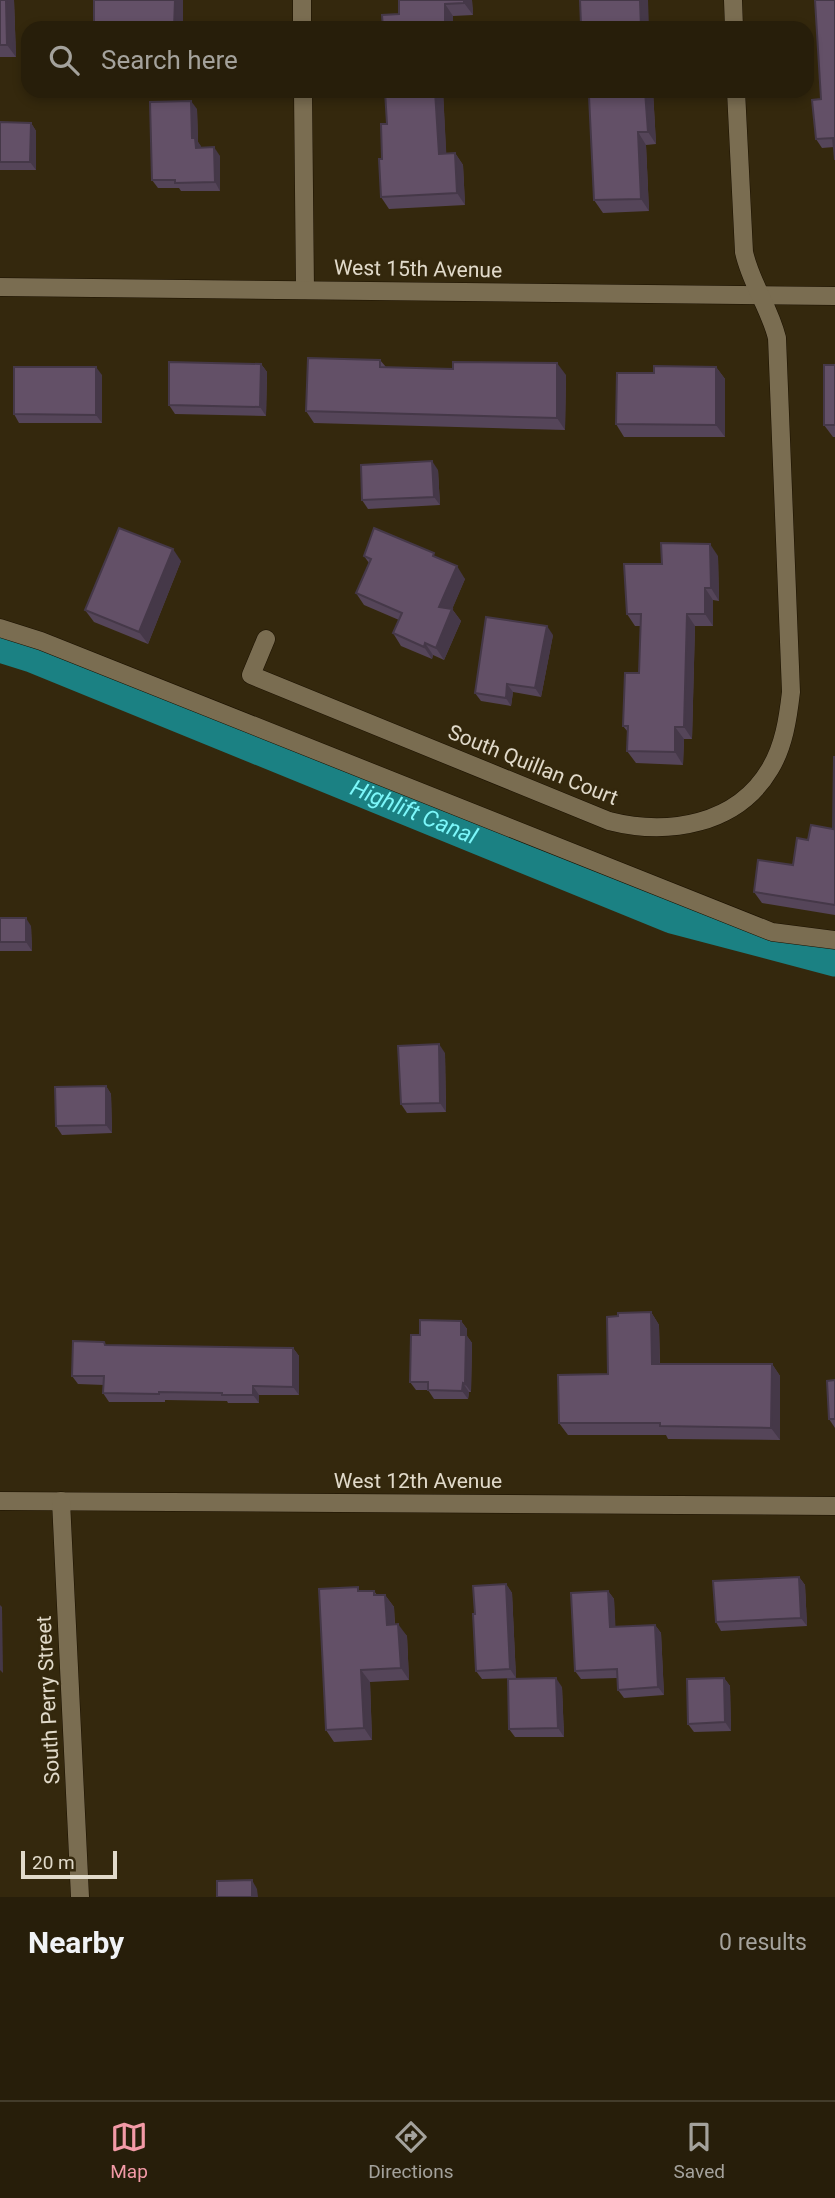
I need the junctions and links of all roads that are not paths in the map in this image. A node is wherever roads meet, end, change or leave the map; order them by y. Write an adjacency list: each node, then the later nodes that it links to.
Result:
1 (302, 0): 3 (street)
2 (733, 0): 4 (street)
3 (302, 21)
4 (734, 21)
5 (303, 98): 8 (street)
6 (737, 98): 9 (street)
7 (0, 287): 8 (street, West 15th Avenue)
8 (305, 290): 9 (street, West 15th Avenue)
9 (761, 295): 10 (street, West 15th Avenue); 12 (street, South Quillan Court)
10 (835, 296)
11 (0, 628): 13 (street)
12 (265, 639)
13 (835, 940)
14 (0, 1501): 15 (street, West 12th Avenue)
15 (61, 1501): 16 (street, West 12th Avenue); 17 (street, South Perry Street)
16 (835, 1506)
17 (80, 1897)

